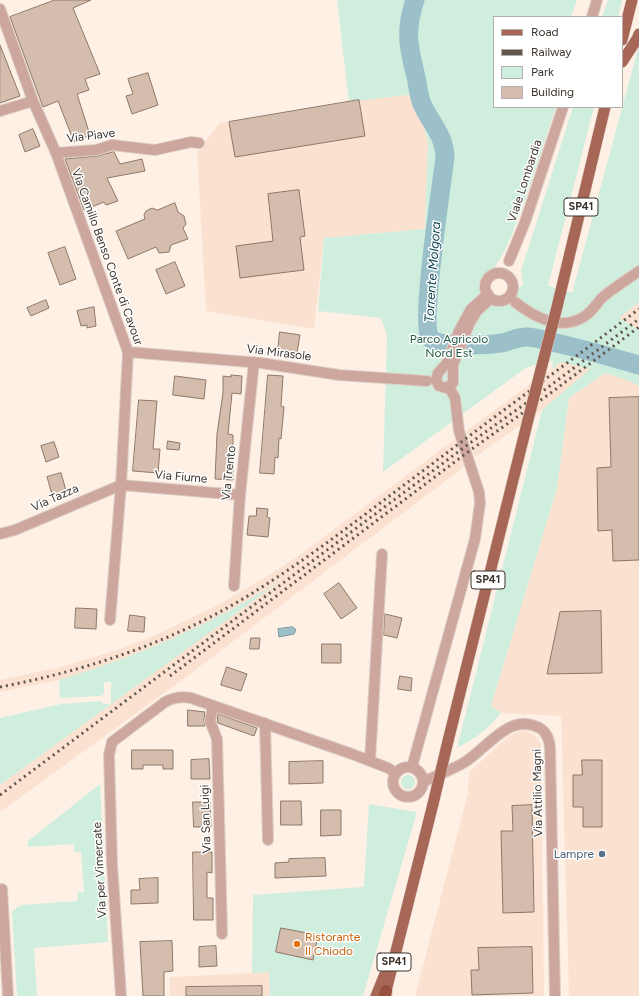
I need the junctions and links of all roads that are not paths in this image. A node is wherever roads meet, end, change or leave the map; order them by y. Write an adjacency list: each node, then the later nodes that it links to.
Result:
1 (597, 0): 4 (street)
2 (632, 0): 6 (main road)
3 (0, 9): 8 (street, Via Camillo Benso Conte di Cavour)
4 (592, 16)
5 (639, 34): 7 (main road)
6 (623, 36)
7 (623, 61)
8 (33, 101): 11 (street); 13 (street, Via Camillo Benso Conte di Cavour)
9 (563, 108): 14 (street, Viale Lombardia)
10 (605, 108): 39 (main road, SP41, bridge)
11 (0, 111)
12 (200, 143): 13 (street, Via Piave)
13 (56, 153): 20 (street, Via Camillo Benso Conte di Cavour)
14 (509, 261): 16 (street, Viale Lombardia); 17 (street, Viale Lombardia)
15 (639, 271): 19 (street)
16 (498, 273): 17 (street); 18 (street)
17 (509, 276): 19 (street)
18 (489, 296): 19 (street); 22 (street)
19 (510, 298)
20 (128, 352): 21 (street, Via Mirasole); 24 (street, Via Camillo Benso Conte di Cavour)
21 (254, 362): 23 (street, Via Mirasole); 25 (street, Via Trento)
22 (450, 364): 23 (street); 23 (street)
23 (438, 383): 33 (street)
24 (121, 485): 25 (street, Via Fiume); 26 (street, Via Tazza); 29 (street, Via Camillo Benso Conte di Cavour)
25 (240, 495): 28 (street, Via Trento)
26 (0, 534)
27 (382, 554): 32 (street)
28 (234, 586)
29 (110, 620)
30 (213, 706): 31 (street); 38 (street, Via San Luigi); 41 (street, Via per Vimercate)
31 (265, 723): 32 (street); 36 (street)
32 (370, 761): 34 (street)
33 (412, 768): 34 (street); 35 (street)
34 (396, 773): 35 (street)
35 (423, 782): 42 (street, Via Attilio Magni)
36 (268, 840)
37 (2, 889): 40 (street)
38 (222, 934)
39 (385, 995)
40 (8, 996)
41 (121, 996)
42 (555, 996)

